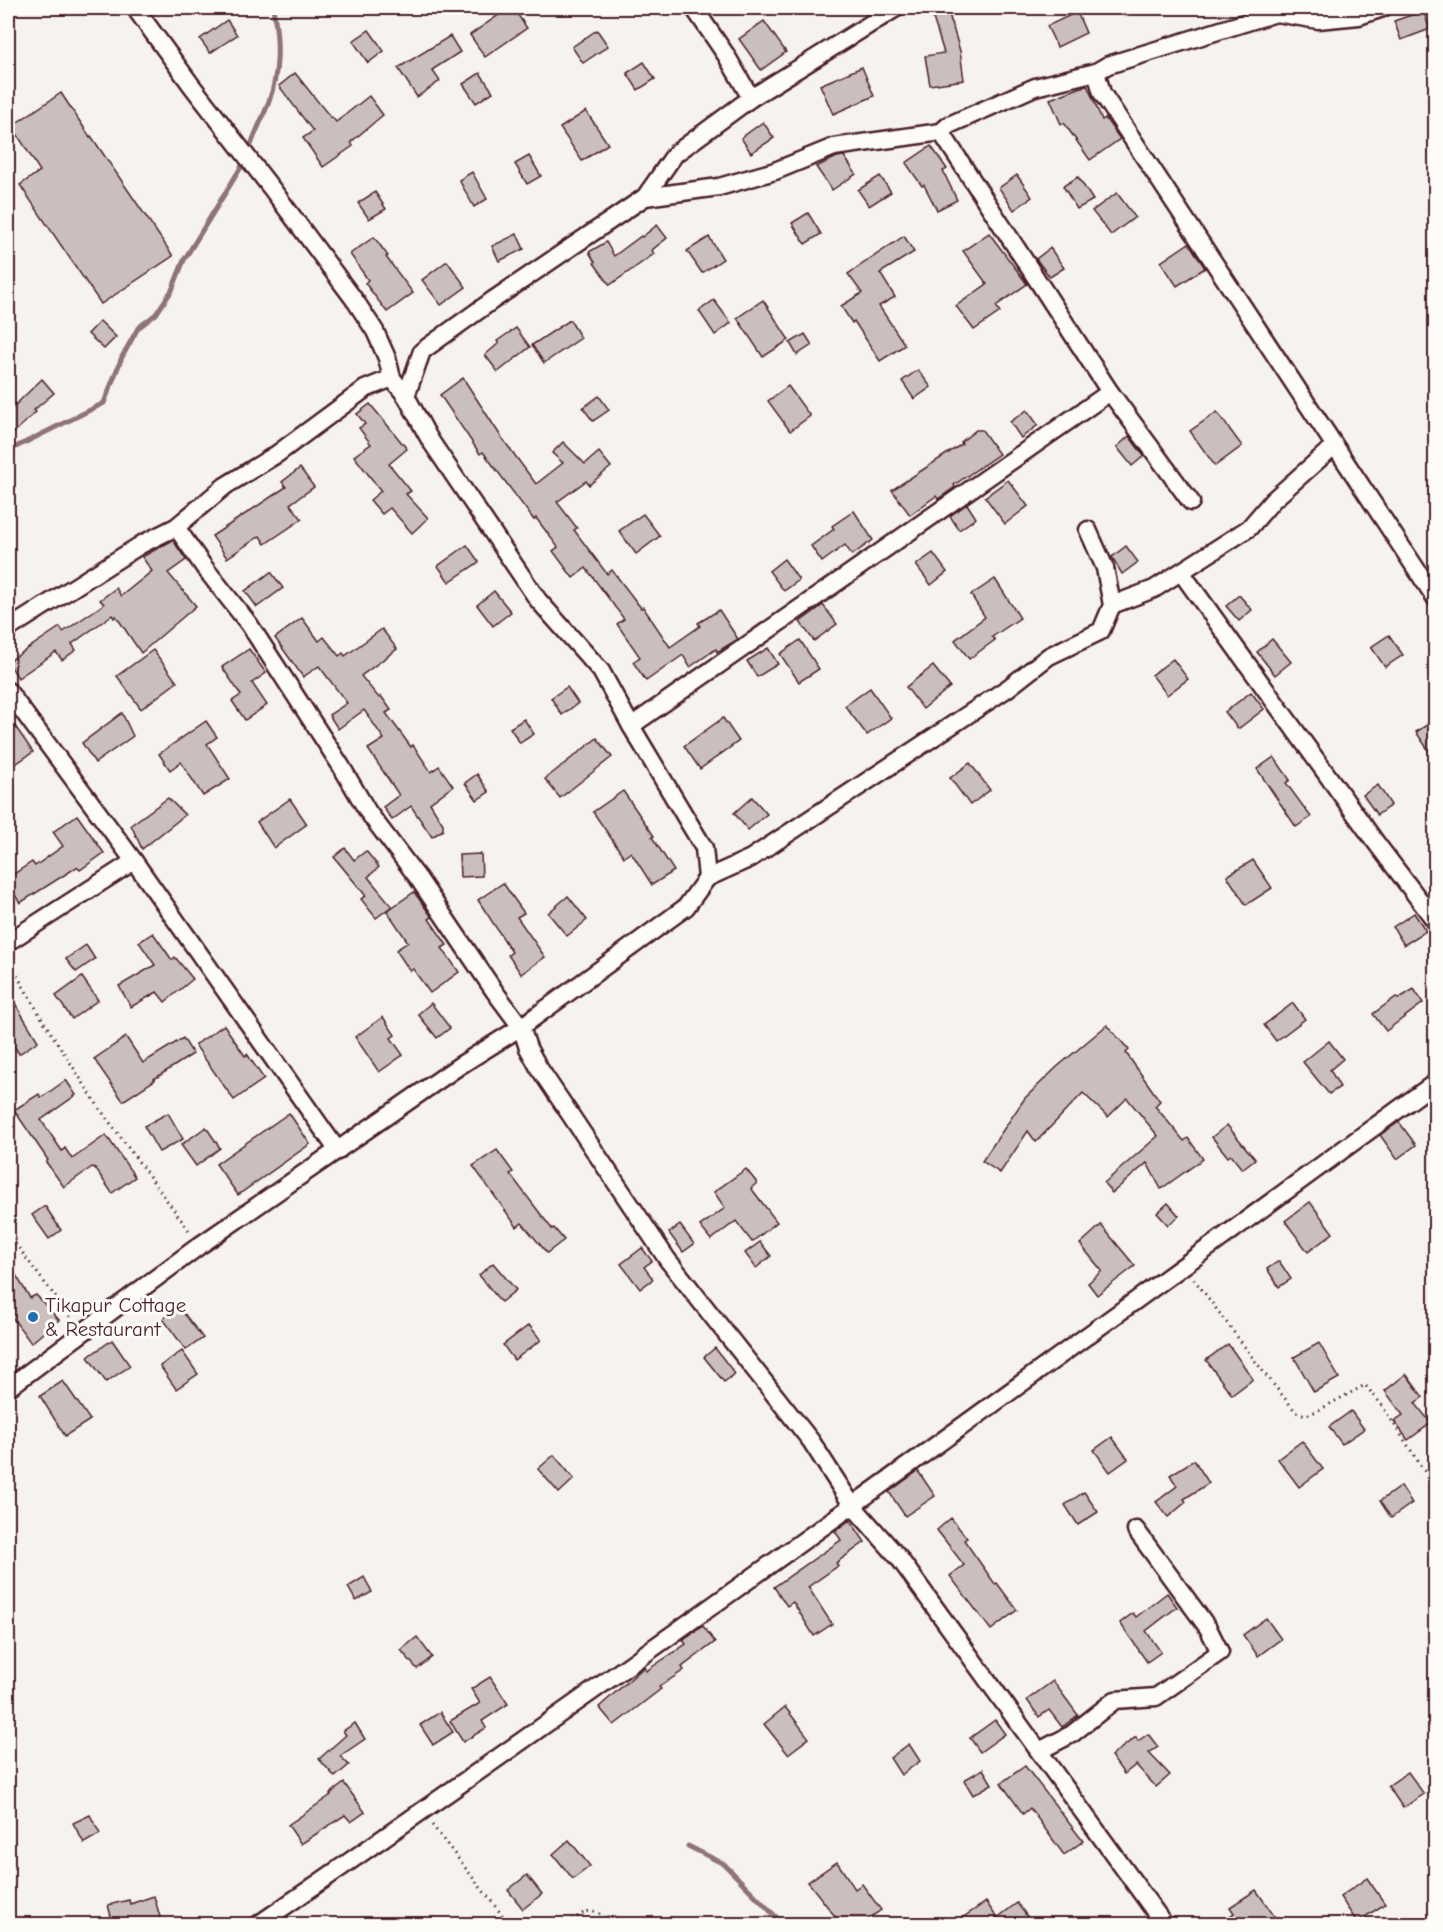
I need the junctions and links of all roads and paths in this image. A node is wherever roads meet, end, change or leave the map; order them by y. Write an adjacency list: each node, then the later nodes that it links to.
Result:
1 (135, 8): 10 (street)
2 (694, 8): 7 (street)
3 (896, 8): 7 (street)
4 (1383, 8): 5 (street)
5 (1274, 10): 6 (street)
6 (1096, 72): 8 (street); 13 (street)
7 (751, 98): 9 (street)
8 (941, 132): 9 (street); 11 (street)
9 (645, 197): 12 (street)
10 (392, 378): 12 (street); 15 (street)
11 (1110, 392): 14 (street); 22 (street)
12 (406, 396): 22 (street)
13 (1334, 446): 17 (street); 18 (street)
14 (1191, 502)
15 (176, 526): 20 (street); 28 (street)
16 (1088, 530): 19 (street)
17 (1181, 572): 19 (street); 25 (street)
18 (1436, 599)
19 (1112, 605): 24 (street)
20 (8, 629)
21 (8, 691): 23 (street)
22 (631, 726): 24 (street)
23 (134, 861): 26 (street); 30 (street)
24 (707, 878): 28 (street)
25 (1436, 922)
26 (8, 942)
27 (8, 960): 32 (path)
28 (521, 1027): 30 (street); 37 (street)
29 (1436, 1082): 33 (street)
30 (338, 1151): 32 (street)
31 (8, 1234): 34 (path)
32 (199, 1246): 34 (street)
33 (1184, 1266): 36 (path); 37 (street)
34 (82, 1333): 35 (street)
35 (8, 1388)
36 (1436, 1489)
37 (852, 1505): 39 (street); 40 (street)
38 (1136, 1530): 39 (street)
39 (1039, 1751): 45 (street)
40 (420, 1813): 41 (street); 42 (path)
41 (259, 1924)
42 (509, 1924)
43 (567, 1924): 44 (path)
44 (610, 1924)
45 (1164, 1924)

